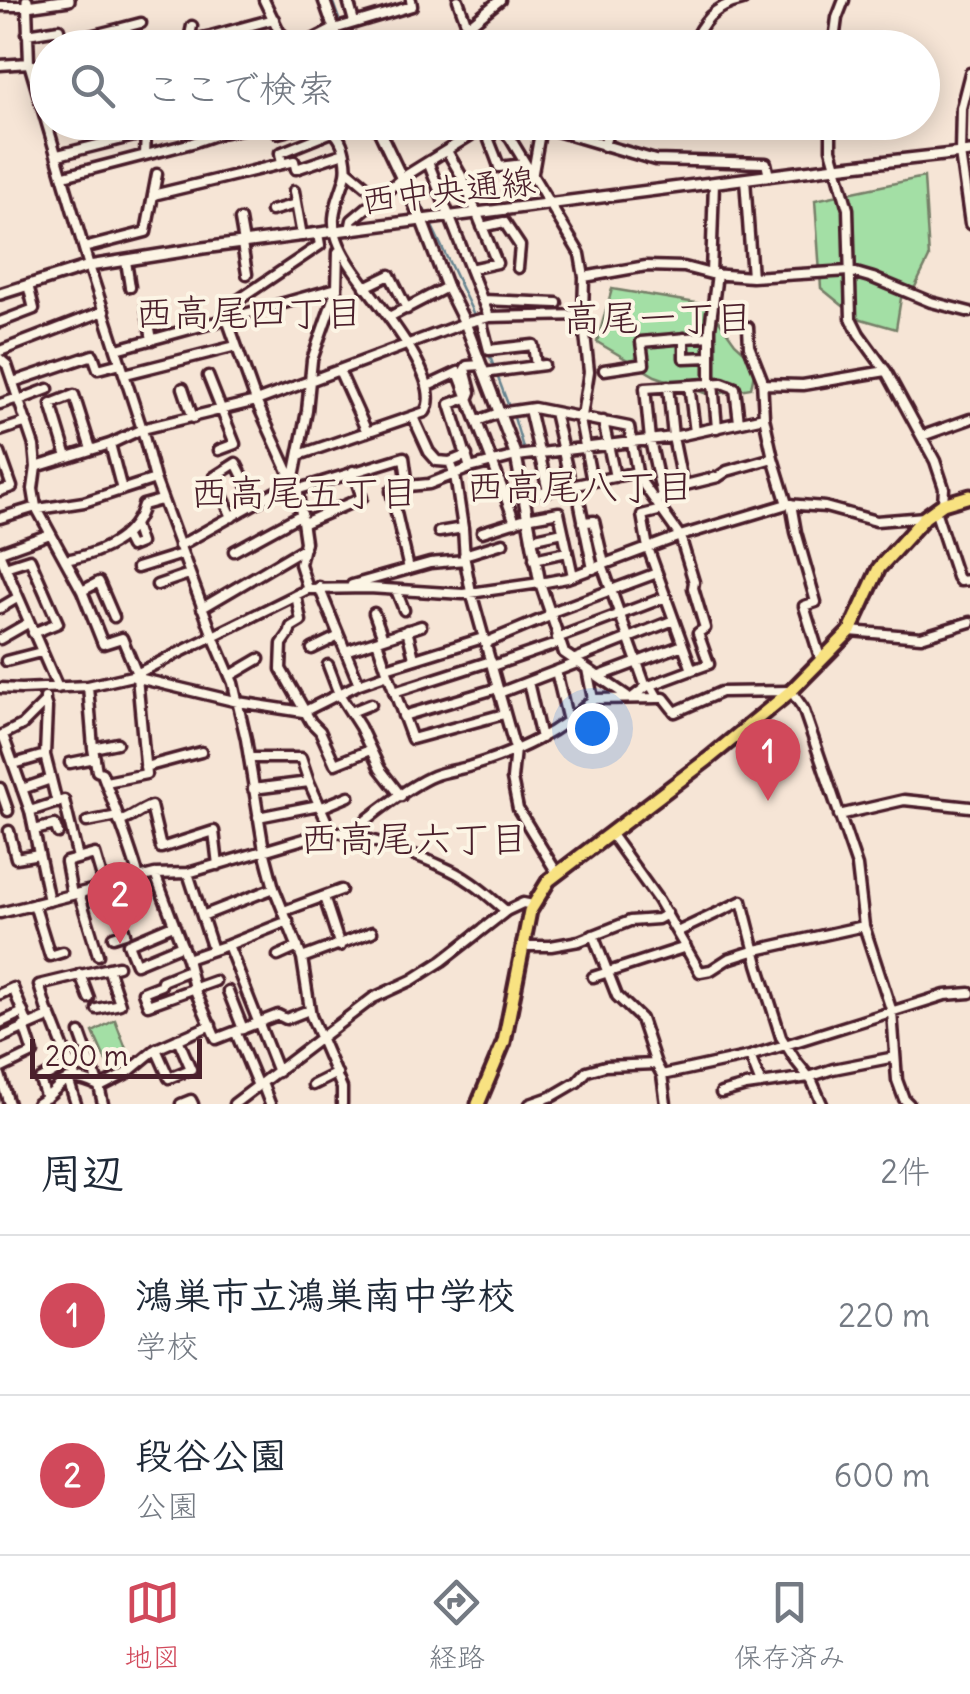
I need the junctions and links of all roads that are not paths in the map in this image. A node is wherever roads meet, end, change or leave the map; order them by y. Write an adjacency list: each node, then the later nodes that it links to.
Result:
1 (69, 0): 11 (street)
2 (264, 0): 14 (street)
3 (324, 0): 18 (street)
4 (348, 0): 15 (street)
5 (380, 0): 13 (street)
6 (411, 0): 13 (street)
7 (458, 0): 19 (street)
8 (500, 0): 19 (street)
9 (743, 0): 26 (street)
10 (844, 0): 27 (street)
11 (27, 3): 12 (street); 28 (street)
12 (0, 6)
13 (383, 13): 15 (street)
14 (274, 19): 23 (street); 24 (street)
15 (354, 22): 18 (street)
16 (140, 23): 20 (street)
17 (192, 26): 22 (street)
18 (334, 28): 25 (street)
19 (467, 28)
20 (118, 29): 21 (street)
21 (114, 30)
22 (191, 30)
23 (236, 30)
24 (280, 30)
25 (330, 30)
26 (700, 30)
27 (835, 30)
28 (28, 34): 29 (street)
29 (29, 63): 30 (street); 31 (street)
30 (0, 65)
31 (30, 66)
32 (970, 73): 49 (street)
33 (53, 140): 51 (street)
34 (118, 140): 51 (street)
35 (146, 140): 52 (street)
36 (197, 140): 52 (street)
37 (312, 140): 54 (street)
38 (340, 140): 50 (street)
39 (383, 140): 61 (street)
40 (465, 140): 48 (street)
41 (491, 140): 55 (street)
42 (511, 140): 55 (street)
43 (539, 140): 62 (street)
44 (584, 140): 47 (street)
45 (606, 140): 47 (street)
46 (831, 140): 56 (street)
47 (604, 146): 60 (street)
48 (447, 151): 53 (street); 71 (street)
49 (965, 152): 56 (street, 西中央通線); 75 (street)
50 (344, 153): 54 (street); 57 (street)
51 (58, 155): 59 (street)
52 (145, 155): 59 (street)
53 (428, 162): 61 (street); 72 (street)
54 (282, 164): 66 (street)
55 (524, 164): 62 (street)
56 (836, 167): 60 (street, 西中央通線); 88 (street)
57 (347, 170): 67 (street); 78 (street)
58 (157, 174): 66 (street)
59 (64, 176): 82 (street)
60 (769, 176): 63 (street, 西中央通線)
61 (402, 178): 67 (street); 74 (street)
62 (532, 178): 69 (street)
63 (746, 179): 64 (street, 西中央通線); 92 (street)
64 (714, 183): 69 (street, 西中央通線); 90 (street)
65 (294, 192): 68 (street)
66 (153, 196): 82 (street)
67 (379, 197): 77 (street)
68 (296, 204): 70 (street); 80 (street)
69 (549, 204): 71 (street, 西中央通線); 91 (street)
70 (271, 210)
71 (476, 214): 72 (street, 西中央通線); 76 (street)
72 (450, 217): 74 (street, 西中央通線); 87 (street)
73 (240, 220): 81 (street)
74 (422, 221): 77 (street, 西中央通線); 95 (street)
75 (970, 224)
76 (482, 227): 86 (street); 87 (street)
77 (350, 230): 78 (street, 西中央通線)
78 (335, 232): 79 (street, 西中央通線); 83 (street)
79 (318, 234): 80 (street, 西中央通線); 108 (street)
80 (302, 236): 81 (street, 西中央通線)
81 (243, 243): 84 (street, 西中央通線); 89 (street)
82 (84, 248): 85 (street)
83 (341, 250): 94 (street); 97 (street)
84 (126, 261): 85 (street, 西中央通線); 96 (street)
85 (89, 266): 93 (street, 西中央通線); 103 (street)
86 (518, 268)
87 (470, 269): 99 (street)
88 (849, 272): 92 (street); 104 (street); 125 (street)
89 (247, 274)
90 (714, 274): 91 (street); 92 (street); 112 (street)
91 (584, 277): 105 (street)
92 (752, 278)
93 (28, 286): 98 (street, 西中央通線); 109 (street)
94 (365, 287): 102 (street); 106 (street)
95 (447, 287): 102 (street); 110 (street)
96 (130, 288)
97 (337, 288): 108 (street); 130 (street)
98 (0, 294)
99 (482, 300): 100 (street); 107 (street)
100 (557, 303)
101 (146, 306): 114 (street)
102 (407, 308): 106 (street)
103 (104, 311): 117 (street); 118 (street)
104 (970, 312)
105 (584, 315): 107 (street); 146 (street)
106 (389, 317): 116 (street)
107 (485, 318): 110 (street); 122 (street)
108 (227, 319): 114 (street); 115 (street)
109 (0, 322)
110 (465, 324): 116 (street); 122 (street)
111 (748, 326): 132 (street)
112 (710, 336): 113 (street); 119 (street)
113 (684, 338): 119 (street); 124 (street)
114 (152, 340): 117 (street)
115 (236, 346): 126 (street); 140 (street)
116 (407, 346): 123 (street); 134 (street)
117 (116, 349): 121 (street)
118 (0, 351)
119 (710, 358): 131 (street)
120 (0, 359): 129 (street)
121 (121, 363): 126 (street); 129 (street)
122 (482, 369): 138 (street); 145 (street)
123 (339, 370): 130 (street); 158 (street)
124 (604, 370)
125 (886, 371): 132 (street); 160 (street)
126 (124, 374): 156 (street)
127 (208, 376): 143 (street)
128 (0, 378): 129 (street)
129 (12, 378): 139 (street)
130 (309, 381): 140 (street); 173 (street)
131 (711, 384): 133 (street); 154 (street); 155 (street)
132 (763, 384): 148 (street)
133 (689, 385): 135 (street); 159 (street)
134 (428, 386): 138 (street); 147 (street)
135 (668, 386): 161 (street); 162 (street)
136 (183, 388): 149 (street)
137 (48, 390): 139 (street)
138 (468, 398): 153 (street); 172 (street)
139 (19, 399): 141 (street); 152 (street)
140 (256, 400): 143 (street); 187 (street)
141 (0, 404)
142 (528, 409): 144 (street); 145 (street); 170 (street)
143 (220, 410): 149 (street); 168 (street)
144 (554, 412): 146 (street); 169 (street)
145 (500, 413): 153 (street); 174 (street)
146 (580, 416): 151 (street); 166 (street)
147 (413, 417): 158 (street); 177 (street)
148 (764, 417): 154 (street); 176 (street)
149 (193, 418): 156 (street)
150 (970, 419): 160 (street)
151 (603, 421): 163 (street); 165 (street)
152 (27, 422): 157 (street); 179 (street)
153 (477, 422): 178 (street)
154 (740, 422): 155 (street)
155 (717, 428): 159 (street)
156 (142, 430): 164 (street); 185 (street)
157 (0, 431)
158 (367, 432): 173 (street)
159 (695, 432): 161 (street)
160 (922, 436): 204 (street)
161 (673, 437): 162 (street); 190 (street)
162 (650, 440): 163 (street); 193 (street)
163 (631, 442): 165 (street); 182 (street)
164 (110, 444): 167 (street); 191 (street)
165 (607, 444): 166 (street); 184 (street)
166 (585, 447): 169 (street); 186 (street)
167 (92, 449): 175 (street); 175 (street)
168 (219, 450)
169 (562, 450): 170 (street); 189 (street)
170 (540, 453): 174 (street); 192 (street)
171 (0, 454): 194 (street)
172 (467, 454): 177 (street); 180 (street)
173 (299, 455): 187 (street)
174 (516, 456): 178 (street); 195 (street)
175 (67, 458): 179 (street)
176 (773, 458): 190 (street); 201 (street)
177 (450, 462): 183 (street)
178 (492, 462): 180 (street); 209 (street)
179 (36, 467): 202 (street)
180 (470, 468): 183 (street)
181 (352, 471): 187 (street); 188 (street); 208 (street)
182 (638, 472): 184 (street); 198 (street)
183 (455, 475): 188 (street); 211 (street)
184 (615, 477): 186 (street)
185 (155, 479): 191 (street); 197 (street)
186 (592, 482): 189 (street)
187 (294, 486): 199 (street); 208 (street)
188 (408, 486): 232 (street)
189 (571, 486): 192 (street)
190 (683, 486): 193 (street)
191 (122, 490): 202 (street)
192 (548, 491): 195 (street)
193 (661, 491): 198 (street)
194 (0, 492)
195 (524, 496): 207 (street)
196 (970, 496): 204 (main road)
197 (162, 500): 210 (street); 222 (street)
198 (655, 501): 203 (street)
199 (256, 504): 205 (street); 205 (street)
200 (580, 504): 229 (street)
201 (789, 504): 204 (street); 217 (street); 278 (street)
202 (37, 508): 206 (street); 215 (street)
203 (662, 510): 217 (street); 221 (street)
204 (934, 510): 236 (street); 261 (main road)
205 (232, 517): 222 (street)
206 (0, 518)
207 (526, 518): 209 (street); 214 (street); 218 (street)
208 (303, 519): 220 (street); 223 (street)
209 (514, 522): 213 (street)
210 (134, 525): 216 (street); 216 (street)
211 (464, 528): 212 (street); 226 (street)
212 (440, 532)
213 (482, 532)
214 (563, 532): 218 (street); 224 (street)
215 (50, 534): 225 (street); 228 (street)
216 (124, 535): 228 (street)
217 (680, 536): 221 (street); 283 (street)
218 (531, 539): 227 (street)
219 (504, 543): 226 (street)
220 (304, 548): 241 (street); 250 (street)
221 (648, 548): 229 (street); 233 (street)
222 (180, 550): 231 (street); 234 (street)
223 (234, 551)
224 (568, 552): 227 (street); 235 (street)
225 (0, 553): 230 (street)
226 (464, 557): 232 (street); 245 (street)
227 (534, 558): 237 (street)
228 (66, 560): 244 (street)
229 (600, 566): 235 (street); 243 (street)
230 (5, 567): 248 (street); 262 (street)
231 (137, 568)
232 (409, 569): 240 (street)
233 (657, 573): 243 (street); 247 (street)
234 (189, 574): 238 (street); 250 (street)
235 (572, 576): 237 (street)
236 (970, 580)
237 (540, 584): 245 (street); 254 (street)
238 (157, 585)
239 (320, 587): 240 (street); 241 (street); 264 (street)
240 (341, 588): 242 (street)
241 (308, 589): 246 (street)
242 (396, 590): 245 (street); 251 (street)
243 (612, 590): 253 (street); 254 (street)
244 (82, 591): 255 (street); 286 (street)
245 (472, 592): 268 (street)
246 (296, 595): 263 (street); 306 (street)
247 (666, 597): 253 (street); 256 (street)
248 (17, 598): 249 (street); 258 (street)
249 (0, 608)
250 (202, 608): 263 (street)
251 (404, 610)
252 (374, 613): 267 (street)
253 (620, 614): 265 (street); 269 (street)
254 (550, 615): 268 (street); 269 (street)
255 (114, 617)
256 (674, 620): 265 (street); 270 (street)
257 (970, 622): 261 (street)
258 (28, 623): 262 (street); 266 (street)
259 (421, 626): 260 (street)
260 (407, 630): 267 (street); 274 (street)
261 (850, 632): 278 (main road)
262 (33, 633): 273 (street)
263 (213, 636): 286 (street); 287 (street)
264 (339, 636): 271 (street); 272 (street)
265 (629, 638): 277 (street); 279 (street)
266 (0, 639)
267 (380, 640): 272 (street); 284 (street)
268 (484, 641): 274 (street); 280 (street)
269 (558, 641): 277 (street); 280 (street)
270 (683, 645): 279 (street); 283 (street)
271 (312, 649)
272 (345, 650): 290 (street)
273 (41, 652): 276 (street); 295 (street)
274 (414, 658): 284 (street)
275 (259, 659): 287 (street)
276 (6, 661)
277 (575, 661): 282 (street); 285 (street)
278 (821, 661): 297 (main road)
279 (638, 662): 288 (street); 292 (street)
280 (491, 664): 296 (street); 298 (street)
281 (328, 665): 299 (street)
282 (587, 669): 288 (street); 302 (street)
283 (692, 670): 292 (street)
284 (387, 671): 290 (street); 298 (street)
285 (556, 671): 289 (street); 310 (street)
286 (135, 676): 291 (street); 304 (street); 322 (street)
287 (230, 676): 304 (street)
288 (600, 676): 300 (street)
289 (528, 682): 296 (street); 312 (street)
290 (359, 684): 299 (street)
291 (88, 686): 295 (street); 317 (street)
292 (648, 686): 300 (street); 301 (street)
293 (0, 688): 294 (street)
294 (45, 688): 295 (street); 303 (street)
295 (58, 688)
296 (498, 690): 308 (street); 309 (street)
297 (792, 691): 301 (street); 336 (street); 344 (main road)
298 (394, 692): 309 (street)
299 (339, 694): 306 (street); 307 (street)
300 (630, 698): 301 (street); 302 (street)
301 (658, 698)
302 (593, 699): 310 (street)
303 (44, 702): 311 (street); 318 (street)
304 (238, 702): 306 (street); 319 (street)
305 (371, 704): 307 (street)
306 (305, 711): 315 (street)
307 (351, 712): 315 (street)
308 (504, 714): 309 (street); 314 (street)
309 (403, 716)
310 (568, 721): 312 (street)
311 (2, 735): 321 (street)
312 (541, 738): 314 (street)
313 (117, 743): 317 (street)
314 (514, 749): 330 (street); 353 (street)
315 (370, 750): 330 (street)
316 (201, 752): 322 (street)
317 (94, 753): 320 (street); 324 (street)
318 (45, 755): 321 (street); 323 (street)
319 (249, 758): 325 (street); 328 (street)
320 (70, 763)
321 (14, 764): 327 (street)
322 (146, 767): 324 (street)
323 (51, 779): 327 (street); 331 (street)
324 (106, 782): 338 (street)
325 (309, 782): 328 (street); 332 (street)
326 (0, 788): 334 (street)
327 (22, 789): 335 (street)
328 (253, 790): 337 (street)
329 (349, 796): 332 (street)
330 (401, 796): 345 (street)
331 (57, 802): 335 (street); 350 (street)
332 (320, 806): 337 (street); 341 (street)
333 (970, 808): 336 (street)
334 (8, 811)
335 (30, 811): 340 (street)
336 (838, 816): 371 (street)
337 (258, 817): 348 (street)
338 (118, 819): 339 (street); 346 (street); 351 (street)
339 (88, 822)
340 (34, 830): 343 (street); 349 (street)
341 (331, 831): 345 (street); 348 (street)
342 (9, 832): 349 (street)
343 (58, 833)
344 (610, 833): 353 (main road); 367 (street)
345 (350, 834): 365 (street)
346 (129, 841): 347 (street); 355 (street)
347 (117, 844)
348 (264, 850): 351 (street); 357 (street)
349 (39, 854): 361 (street)
350 (78, 858): 356 (street); 359 (street)
351 (218, 865): 352 (street)
352 (188, 872): 354 (street); 368 (street)
353 (558, 873): 363 (main road)
354 (155, 874): 355 (street); 370 (street)
355 (139, 878): 356 (street)
356 (108, 888): 359 (street); 375 (street)
357 (274, 888): 364 (street); 368 (street)
358 (341, 890): 360 (street)
359 (76, 894): 361 (street); 385 (street)
360 (324, 897): 364 (street); 378 (street)
361 (49, 901): 362 (street)
362 (34, 904): 366 (street); 384 (street)
363 (533, 905): 365 (street); 379 (main road)
364 (284, 910): 369 (street)
365 (506, 912): 411 (street)
366 (0, 913)
367 (667, 914): 373 (street); 374 (street)
368 (202, 916): 382 (street)
369 (288, 921): 377 (street); 381 (street)
370 (173, 924): 376 (street); 376 (street)
371 (864, 926): 383 (street); 402 (street)
372 (372, 932): 378 (street)
373 (677, 932): 380 (street); 383 (street)
374 (593, 936): 379 (street); 391 (street)
375 (113, 937)
376 (182, 945): 388 (street)
377 (228, 946): 382 (street); 404 (street)
378 (340, 946): 387 (street)
379 (522, 946): 440 (main road)
380 (686, 947): 383 (street); 391 (street)
381 (298, 948): 386 (street); 387 (street)
382 (213, 950): 388 (street)
383 (756, 950): 413 (street)
384 (62, 952)
385 (98, 954)
386 (278, 956)
387 (302, 958): 400 (street)
388 (187, 960): 389 (street)
389 (189, 970): 394 (street); 394 (street)
390 (80, 974): 398 (street); 399 (street); 403 (street)
391 (608, 974): 392 (street); 418 (street)
392 (593, 978)
393 (215, 980): 394 (street)
394 (194, 988): 406 (street)
395 (228, 990): 408 (street)
396 (970, 993): 402 (street)
397 (0, 994): 401 (street)
398 (89, 998)
399 (98, 1009)
400 (309, 1010): 404 (street); 411 (street)
401 (22, 1012): 405 (street); 407 (street)
402 (892, 1012): 413 (street); 416 (street)
403 (49, 1017): 407 (street); 417 (street)
404 (259, 1022): 408 (street); 420 (street)
405 (0, 1023)
406 (210, 1025): 408 (street); 412 (street)
407 (26, 1026): 410 (street); 419 (street)
408 (240, 1031): 426 (street)
409 (80, 1032): 428 (street)
410 (0, 1038)
411 (321, 1038): 420 (street); 421 (street)
412 (178, 1039): 414 (street); 414 (street)
413 (786, 1044): 415 (street); 423 (street)
414 (156, 1049): 428 (street)
415 (750, 1056): 422 (street); 425 (street)
416 (895, 1056): 423 (street); 444 (street)
417 (70, 1064): 424 (street); 430 (street)
418 (656, 1064): 422 (street); 441 (street)
419 (0, 1072): 431 (street)
420 (278, 1072): 426 (street)
421 (337, 1073): 427 (street); 439 (street)
422 (662, 1074): 442 (street)
423 (809, 1077): 425 (street); 443 (street)
424 (72, 1078): 428 (street); 430 (street); 433 (street)
425 (761, 1084): 429 (street)
426 (260, 1085): 437 (street); 438 (street)
427 (313, 1085)
428 (99, 1086): 434 (street)
429 (721, 1093)
430 (46, 1098): 432 (street)
431 (9, 1104)
432 (37, 1104)
433 (76, 1104)
434 (103, 1104)
435 (181, 1104): 436 (street)
436 (193, 1104)
437 (234, 1104)
438 (270, 1104)
439 (342, 1104)
440 (478, 1104)
441 (530, 1104)
442 (666, 1104)
443 (822, 1104)
444 (909, 1104)

